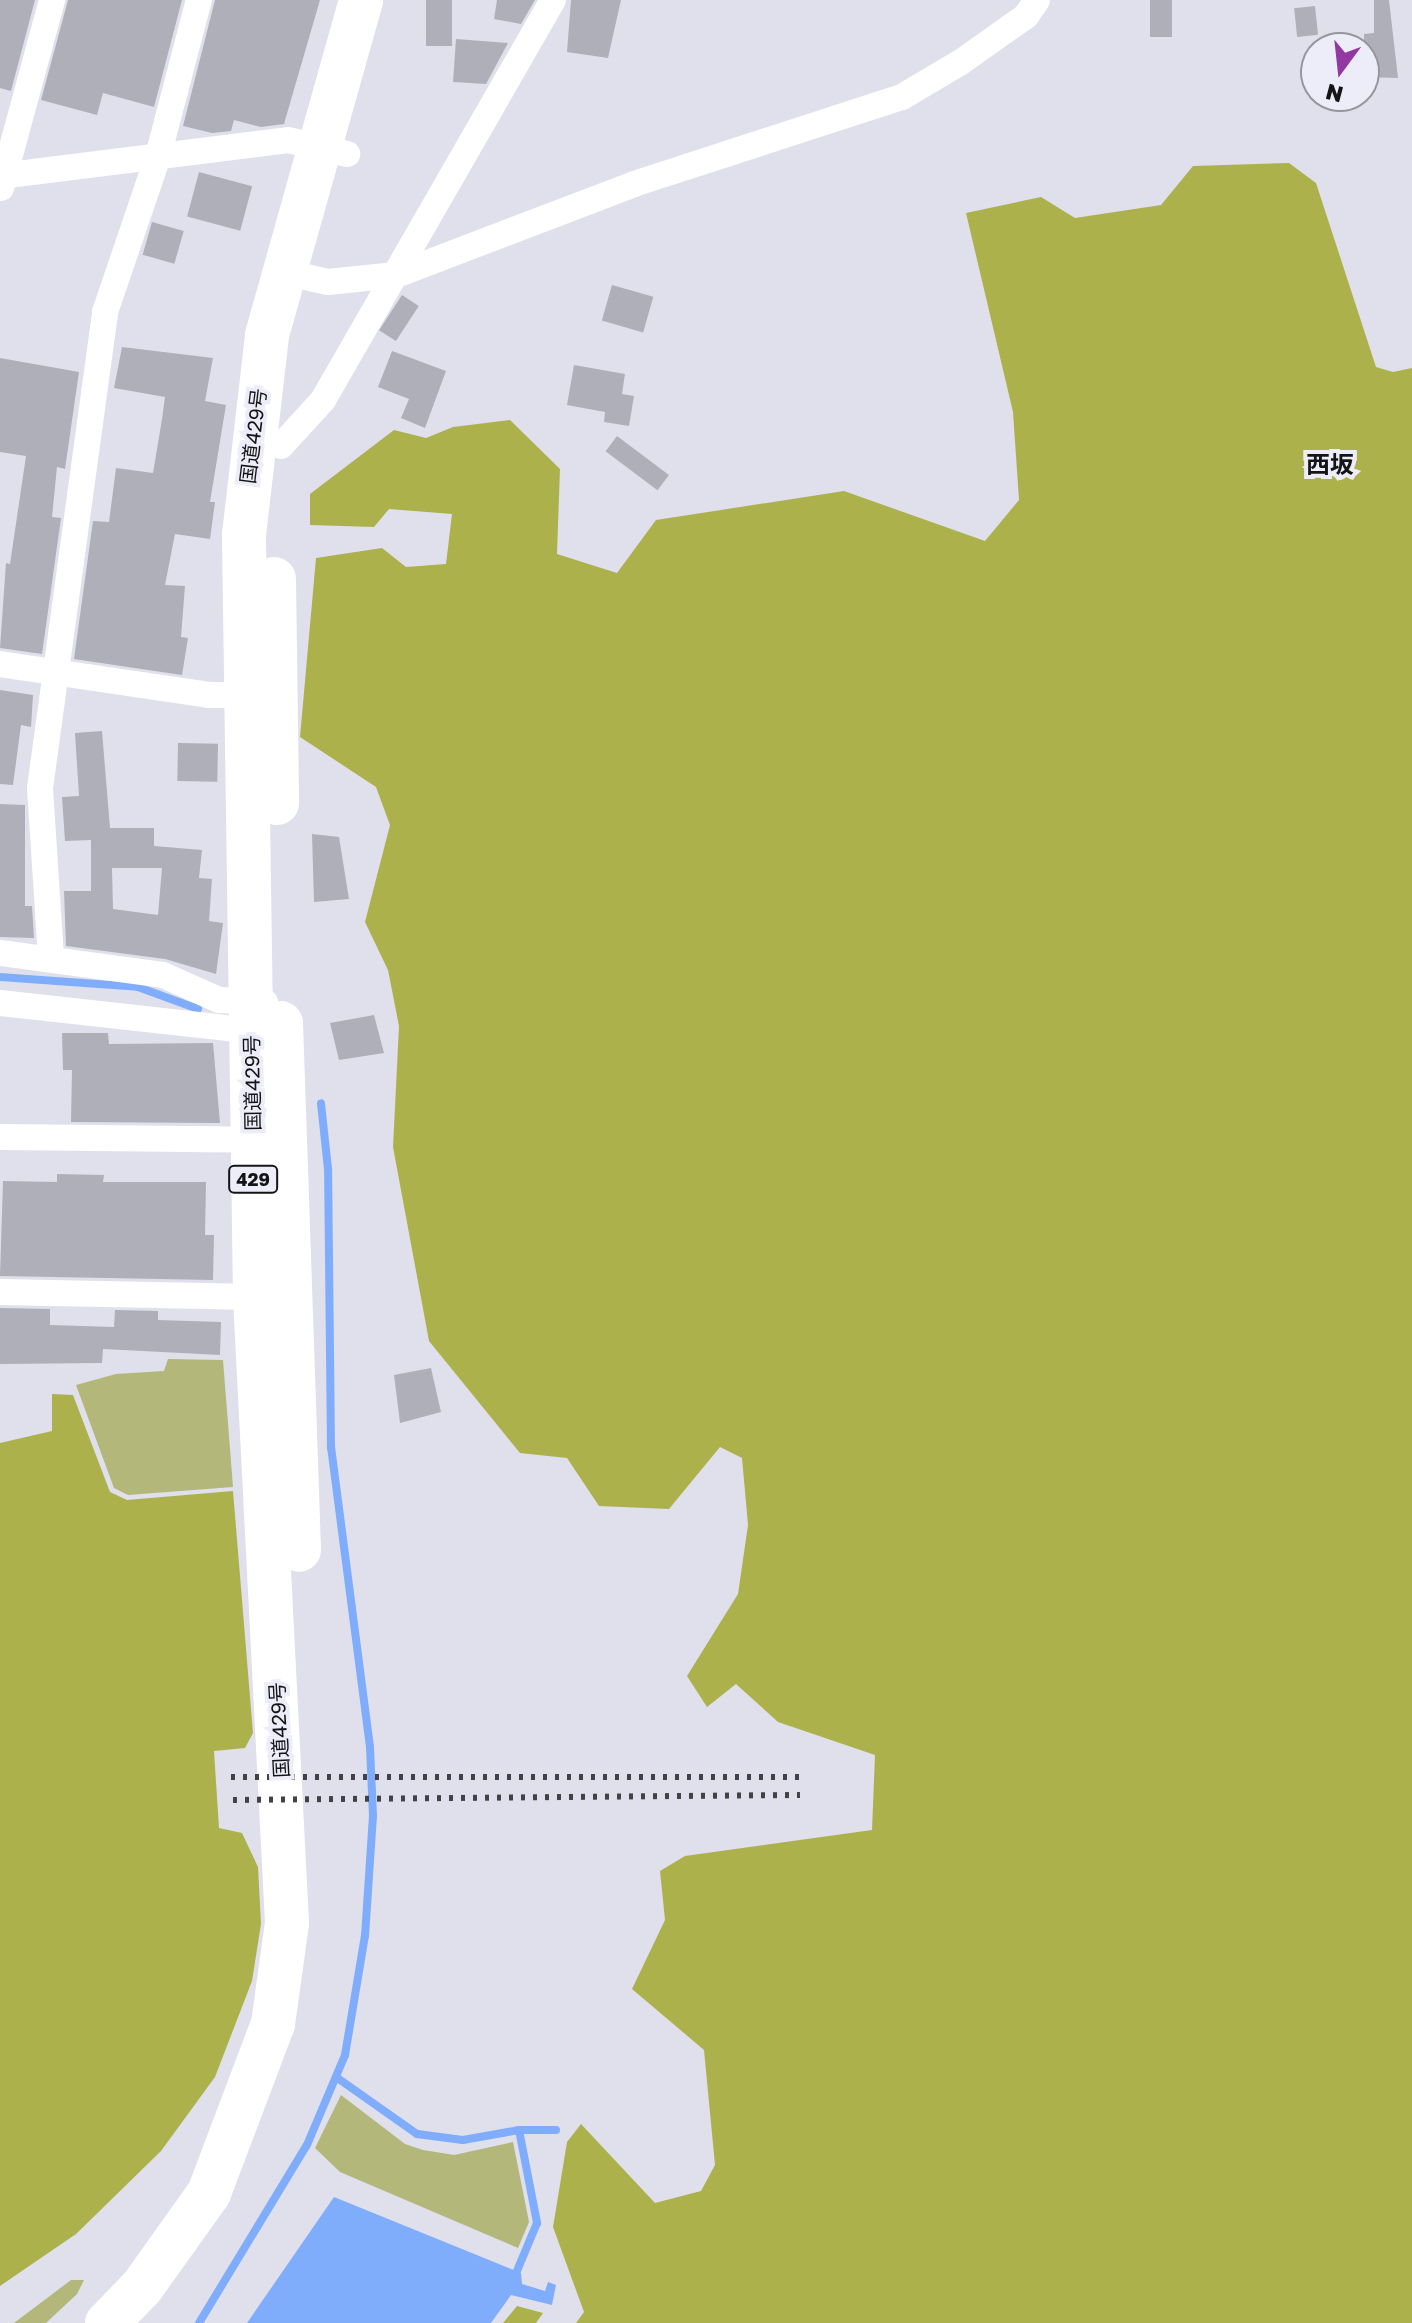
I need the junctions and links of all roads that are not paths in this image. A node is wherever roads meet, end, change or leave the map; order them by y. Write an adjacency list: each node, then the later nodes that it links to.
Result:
1 (52, 0): 9 (street)
2 (199, 0): 8 (street)
3 (361, 0): 7 (highway, 国道429号 / 429)
4 (392, 0): 7 (highway, 国道429号 / 429)
5 (553, 0): 11 (street)
6 (1037, 0): 11 (street)
7 (332, 150): 8 (street); 10 (highway, 国道429号 / 429)
8 (158, 156): 9 (street); 14 (street)
9 (1, 181)
10 (297, 275): 11 (street); 12 (highway, 国道429号 / 429); 15 (highway, 国道429号 / 429)
11 (396, 275): 12 (street)
12 (281, 446): 15 (highway, 国道429号 / 429)
13 (0, 664): 14 (street)
14 (55, 671): 15 (street); 17 (street)
15 (260, 695): 19 (highway, 国道429号 / 429)
16 (0, 953): 17 (street)
17 (51, 958): 19 (street)
18 (0, 1003): 19 (street)
19 (266, 1017): 21 (highway, 国道429号 / 429)
20 (0, 1137): 21 (street)
21 (268, 1140): 23 (highway, 国道429号 / 429)
22 (0, 1292): 23 (street)
23 (272, 1297): 24 (highway, 国道429号 / 429); 25 (highway, 国道429号 / 429)
24 (107, 2323)
25 (142, 2323)

